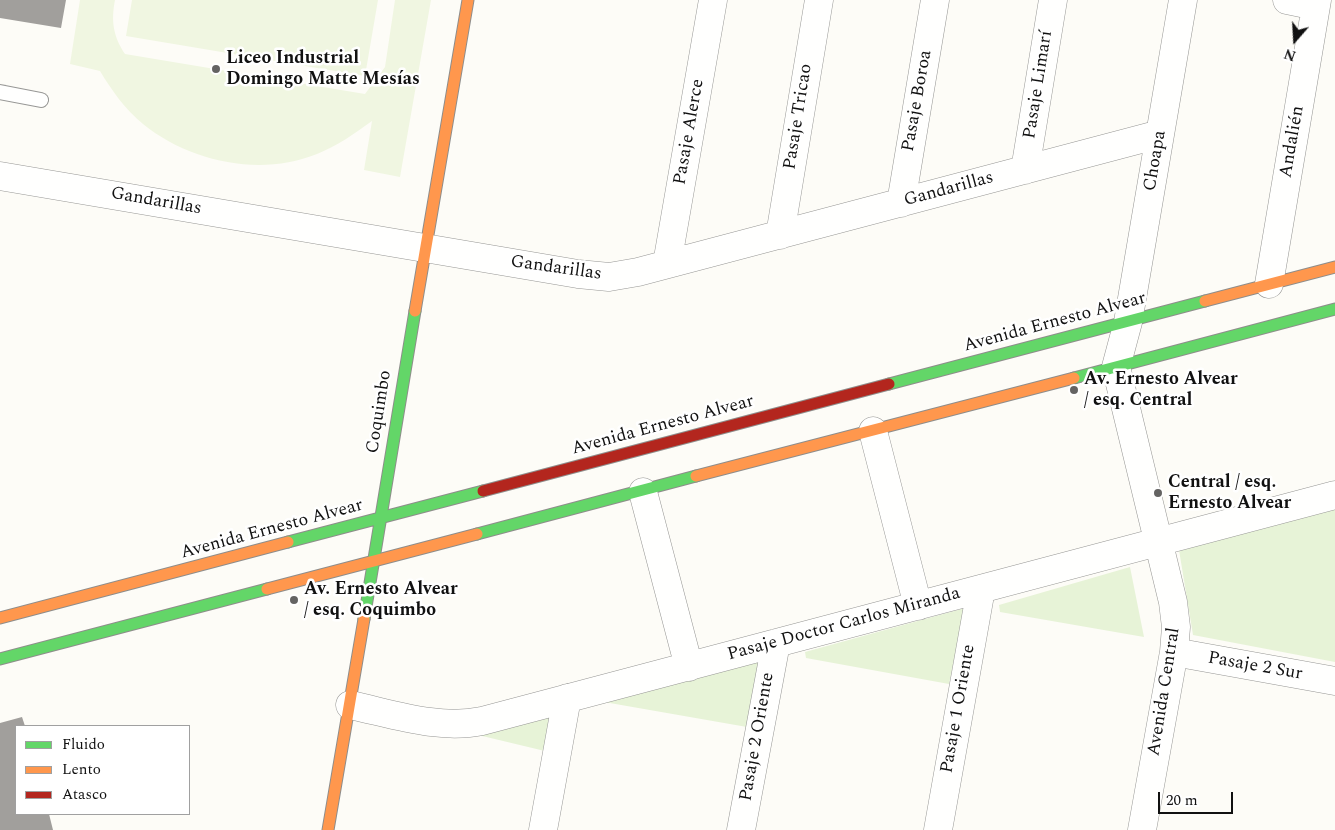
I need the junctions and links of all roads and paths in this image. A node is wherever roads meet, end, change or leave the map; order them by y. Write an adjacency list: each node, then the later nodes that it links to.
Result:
1 (468, 0): 16 (main road, Coquimbo)
2 (713, 0): 17 (street, Pasaje Alerce)
3 (819, 0): 15 (street, Pasaje Tricao)
4 (935, 0): 14 (street, Pasaje Boroa)
5 (1053, 0): 12 (street, Pasaje Limarí)
6 (1184, 0): 11 (street, Choapa)
7 (1287, 0): 8 (street)
8 (1317, 3): 19 (street, Andalién)
9 (0, 92): 10 (lane)
10 (42, 100)
11 (1160, 134): 12 (street, Gandarillas); 21 (street, Choapa)
12 (1025, 170): 14 (street, Gandarillas)
13 (0, 176): 16 (street, Gandarillas)
14 (901, 203): 15 (street, Gandarillas)
15 (780, 235): 17 (street, Gandarillas)
16 (426, 247): 17 (street, Gandarillas); 26 (main road, Coquimbo)
17 (668, 264)
18 (1335, 267): 19 (main road, Avenida Ernesto Alvear)
19 (1269, 284): 21 (main road, Avenida Ernesto Alvear)
20 (1335, 309): 22 (main road)
21 (1128, 322): 22 (street, Avenida Central); 26 (main road, Avenida Ernesto Alvear)
22 (1116, 367): 23 (main road); 27 (street, Avenida Central)
23 (873, 431): 24 (main road); 30 (street)
24 (643, 492): 28 (main road); 35 (street)
25 (1335, 495): 27 (street, Pasaje Doctor Carlos Miranda)
26 (380, 519): 28 (main road, Coquimbo); 31 (main road, Avenida Ernesto Alvear)
27 (1159, 542): 29 (street, Pasaje Doctor Carlos Miranda); 33 (street, Avenida Central)
28 (374, 563): 34 (main road); 38 (main road, Coquimbo)
29 (981, 589): 30 (street, Pasaje Doctor Carlos Miranda); 42 (street, Pasaje 1 Oriente)
30 (918, 606): 32 (street, Pasaje Doctor Carlos Miranda)
31 (0, 618)
32 (776, 643): 35 (street, Pasaje Doctor Carlos Miranda); 41 (street, Pasaje 2 Oriente)
33 (1174, 652): 36 (street, Pasaje 2 Sur); 43 (street, Avenida Central)
34 (0, 659)
35 (688, 666): 37 (street, Pasaje Doctor Carlos Miranda)
36 (1335, 681)
37 (567, 698): 38 (street, Pasaje Doctor Carlos Miranda); 40 (street)
38 (350, 705): 39 (main road, Coquimbo)
39 (328, 830)
40 (544, 830)
41 (741, 830)
42 (938, 830)
43 (1142, 830)

